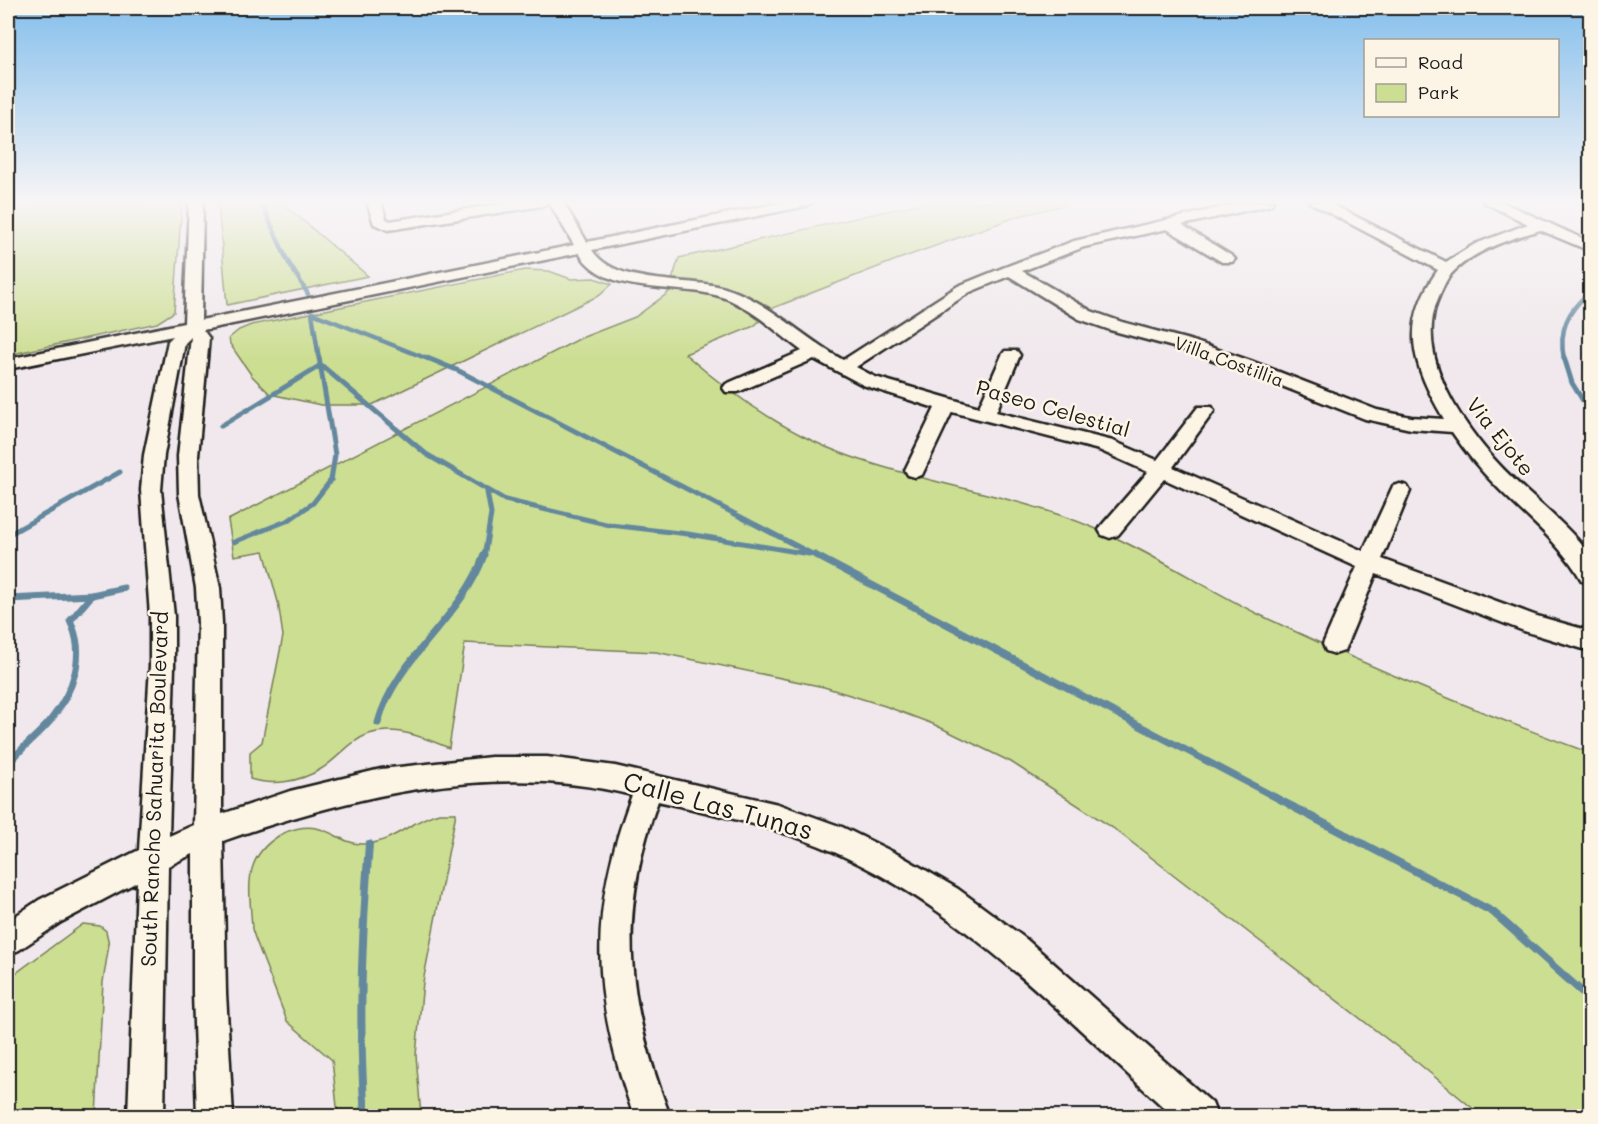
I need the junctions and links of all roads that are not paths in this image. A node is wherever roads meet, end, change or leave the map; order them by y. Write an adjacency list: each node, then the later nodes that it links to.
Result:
1 (194, 254): 11 (street)
2 (540, 254): 11 (street)
3 (588, 254): 12 (street, Paseo Celestial)
4 (1051, 254): 10 (street)
5 (1218, 254): 8 (street)
6 (1417, 254): 9 (street)
7 (1468, 254): 9 (street, Via Ejote)
8 (1227, 260)
9 (1448, 268): 20 (street, Via Ejote)
10 (1010, 270): 15 (street); 20 (street, Villa Costillia)
11 (192, 327): 14 (street); 30 (street); 31 (street, South Rancho Sahuarita Boulevard)
12 (815, 352): 15 (street, Paseo Celestial); 16 (street)
13 (1011, 356): 19 (street)
14 (8, 364)
15 (842, 368): 17 (street, Paseo Celestial)
16 (732, 388)
17 (946, 405): 19 (street, Paseo Celestial); 22 (street)
18 (1205, 411): 21 (street)
19 (986, 413): 21 (street, Paseo Celestial)
20 (1456, 426): 26 (street, Via Ejote)
21 (1162, 468): 24 (street); 25 (street, Paseo Celestial)
22 (915, 470)
23 (1400, 491): 25 (street)
24 (1110, 530)
25 (1369, 563): 27 (street, Paseo Celestial); 28 (street)
26 (1590, 576)
27 (1590, 641)
28 (1335, 644)
29 (650, 785): 30 (street, Calle Las Tunas); 35 (street); 36 (street, Calle Las Tunas)
30 (208, 833): 31 (street, Calle Las Tunas); 34 (street)
31 (153, 858): 32 (street, Calle Las Tunas); 33 (street, South Rancho Sahuarita Boulevard)
32 (8, 939)
33 (146, 1116)
34 (214, 1116)
35 (652, 1116)
36 (1199, 1116)

